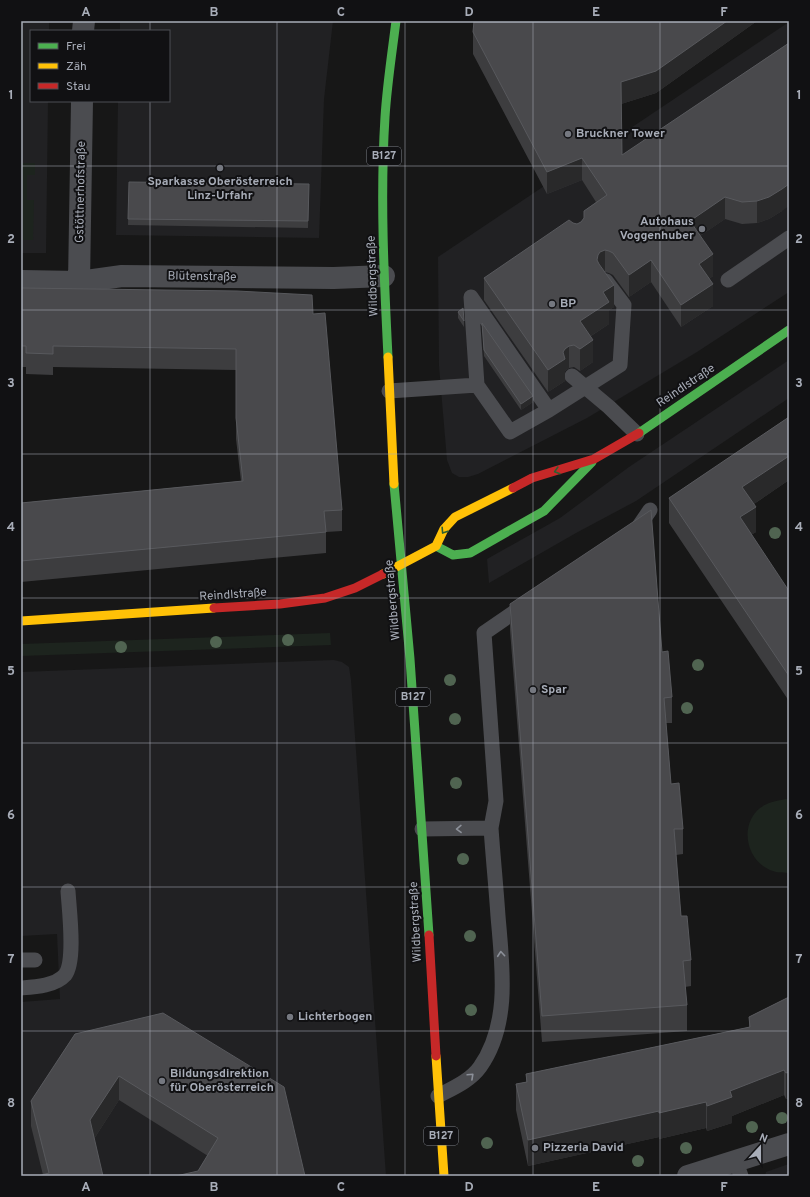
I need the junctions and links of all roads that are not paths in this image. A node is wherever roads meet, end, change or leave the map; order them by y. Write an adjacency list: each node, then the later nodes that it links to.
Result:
1 (396, 21): 4 (main road, Wildbergstraße / B127)
2 (82, 102): 8 (street, Gstöttnerhofstraße)
3 (789, 238): 5 (lane)
4 (384, 276): 8 (street, Blütenstraße); 13 (main road, Wildbergstraße / B127)
5 (728, 280)
6 (21, 281): 8 (street, Blütenstraße)
7 (606, 281): 12 (lane)
8 (79, 282)
9 (789, 330): 15 (main road, Reindlstraße)
10 (572, 376): 12 (lane)
11 (477, 385): 13 (lane); 14 (lane); 14 (lane)
12 (586, 387): 14 (lane); 15 (lane)
13 (389, 391): 20 (main road, Wildbergstraße / B127)
14 (549, 410)
15 (637, 434): 16 (main road, Reindlstraße)
16 (594, 459): 19 (main road, Reindlstraße, one-way to 19); 19 (main road, Reindlstraße)
17 (650, 510): 18 (lane)
18 (624, 538)
19 (436, 546): 20 (main road, Reindlstraße)
20 (401, 564): 22 (main road, Reindlstraße); 24 (main road, Wildbergstraße / B127)
21 (535, 599): 23 (lane)
22 (21, 621)
23 (491, 828): 24 (lane, one-way to 24); 27 (lane, one-way to 23)
24 (422, 829): 27 (main road, Wildbergstraße / B127)
25 (68, 891): 26 (lane)
26 (21, 988)
27 (438, 1096): 30 (main road, Wildbergstraße / B127)
28 (789, 1144): 29 (street)
29 (739, 1169): 31 (street)
30 (444, 1176)
31 (688, 1176)

